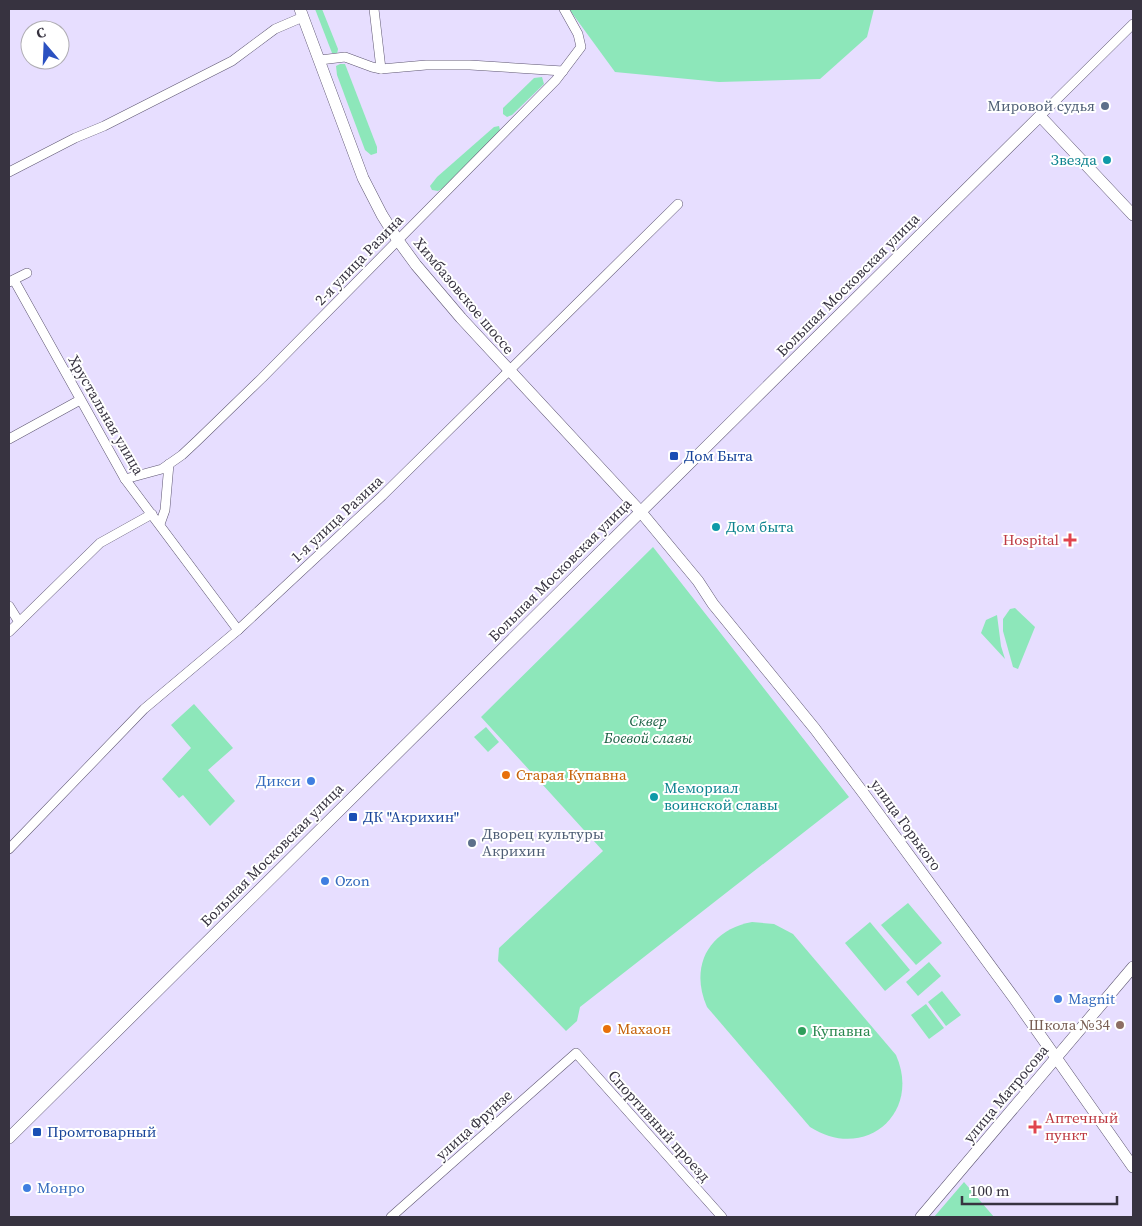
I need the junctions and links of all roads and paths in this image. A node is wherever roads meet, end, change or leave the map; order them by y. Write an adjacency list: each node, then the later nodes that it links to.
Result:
1 (374, 9): 6 (street)
2 (564, 9): 7 (street, 2-я улица Разина)
3 (302, 13): 5 (street, Химбазовское шоссе); 9 (street)
4 (1133, 24): 8 (street, Большая Московская улица)
5 (320, 60): 6 (street); 12 (street, Химбазовское шоссе)
6 (381, 69): 7 (street)
7 (563, 71): 12 (street, 2-я улица Разина)
8 (1040, 116): 11 (street); 20 (street, Большая Московская улица)
9 (9, 172)
10 (678, 204): 15 (street, 1-я улица Разина)
11 (1133, 215)
12 (397, 239): 15 (street, Химбазовское шоссе); 18 (street, 2-я улица Разина)
13 (26, 273): 14 (street)
14 (11, 281): 16 (street, Хрустальная улица)
15 (508, 371): 20 (street, Химбазовское шоссе); 25 (street, 1-я улица Разина)
16 (80, 400): 17 (street); 19 (street, Хрустальная улица)
17 (9, 439)
18 (169, 464): 19 (street, 2-я улица Разина); 22 (street)
19 (125, 479): 21 (street, Хрустальная улица)
20 (640, 511): 30 (street, улица Горького); 31 (street, Большая Московская улица)
21 (152, 514): 22 (street, Хрустальная улица); 24 (street)
22 (160, 524): 25 (street, Хрустальная улица)
23 (9, 606): 24 (street)
24 (19, 622): 26 (street)
25 (238, 630): 27 (street, 1-я улица Разина)
26 (9, 632)
27 (9, 849)
28 (1133, 966): 30 (street, улица Матросова)
29 (576, 1053): 33 (street, улица Фрунзе); 34 (street, Спортивный проезд)
30 (1056, 1058): 32 (street, улица Горького); 35 (street, улица Матросова)
31 (9, 1138)
32 (1133, 1168)
33 (391, 1217)
34 (722, 1217)
35 (921, 1217)

